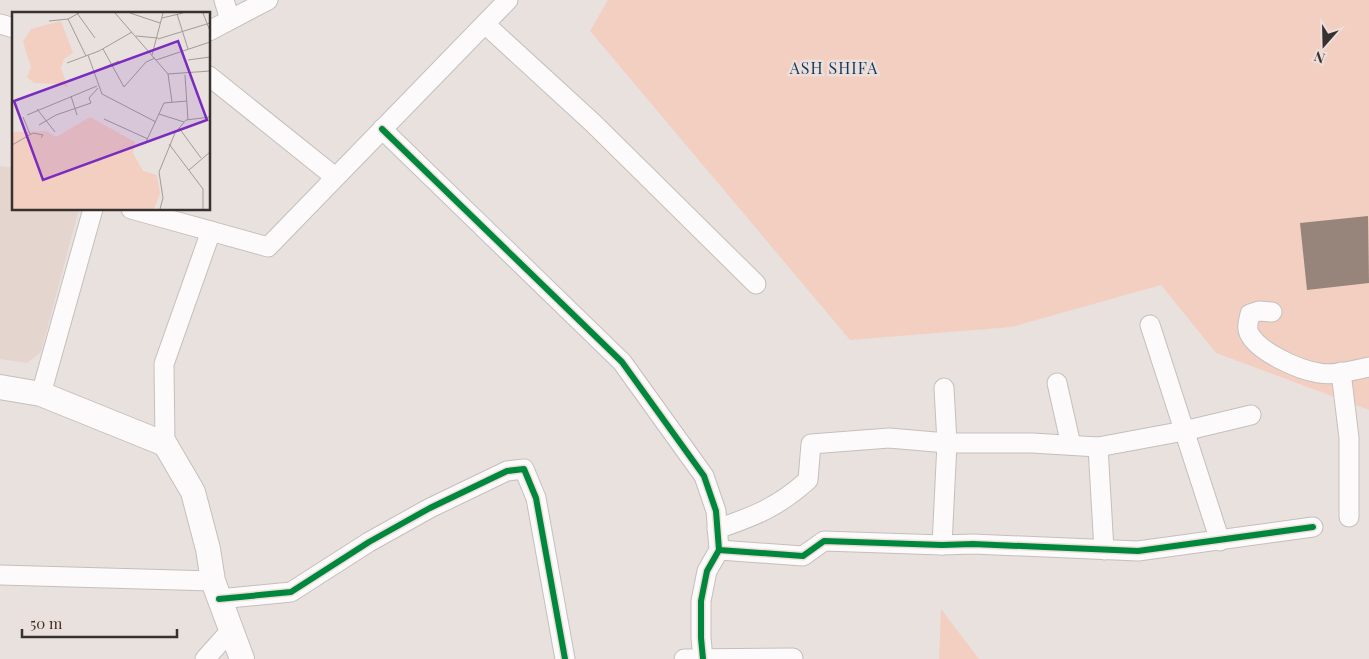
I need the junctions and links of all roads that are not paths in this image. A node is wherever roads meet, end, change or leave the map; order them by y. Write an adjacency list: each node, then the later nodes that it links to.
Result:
1 (224, 0): 4 (street)
2 (268, 0): 4 (street)
3 (508, 0): 5 (street)
4 (230, 20): 6 (street)
5 (485, 24): 8 (street); 13 (street)
6 (210, 30)
7 (210, 77): 9 (street)
8 (382, 129): 9 (street); 30 (street)
9 (335, 177): 12 (street)
10 (92, 210): 21 (street)
11 (136, 210): 12 (street)
12 (211, 231): 25 (street)
13 (756, 284)
14 (1272, 312): 17 (street)
15 (1150, 325): 23 (street)
16 (1369, 367): 17 (street)
17 (1341, 372): 28 (street)
18 (1057, 384): 26 (street)
19 (0, 386): 21 (street)
20 (944, 388): 24 (street)
21 (41, 394): 25 (street)
22 (1251, 415): 23 (street)
23 (1184, 431): 27 (street); 31 (street)
24 (947, 443): 26 (street); 30 (street); 32 (street)
25 (165, 444): 36 (street)
26 (1071, 446): 27 (street)
27 (1098, 447): 34 (street)
28 (1349, 517)
29 (1314, 527): 31 (street)
30 (717, 529): 33 (street)
31 (1220, 541): 34 (street)
32 (942, 545): 33 (street); 34 (street)
33 (719, 550): 38 (street)
34 (1104, 550)
35 (0, 575): 36 (street)
36 (216, 590): 37 (street); 42 (street)
37 (231, 630): 40 (street); 41 (street)
38 (703, 658): 39 (street); 43 (street)
39 (793, 658)
40 (205, 659)
41 (242, 659)
42 (565, 659)
43 (684, 659)

